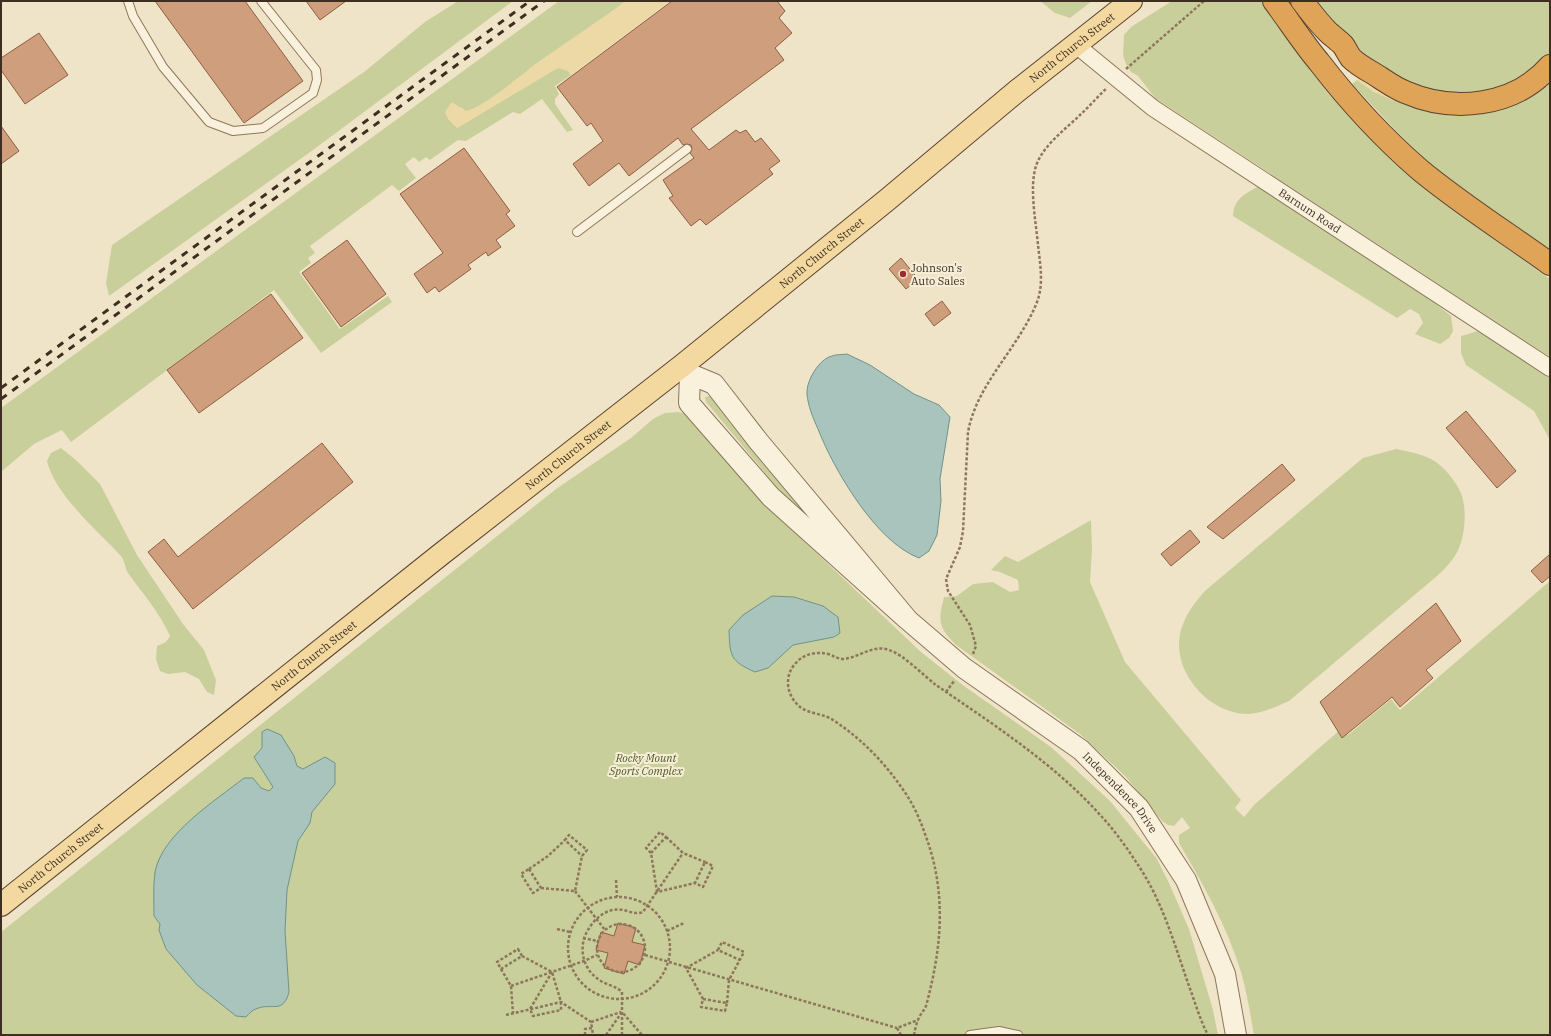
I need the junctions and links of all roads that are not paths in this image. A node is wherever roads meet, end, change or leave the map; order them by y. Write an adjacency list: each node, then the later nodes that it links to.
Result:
1 (128, 1): 2 (lane)
2 (261, 1)
3 (1131, 1): 6 (main road, North Church Street)
4 (1274, 1): 10 (highway)
5 (1302, 1): 7 (highway)
6 (1076, 45): 11 (street, Barnum Road); 12 (main road, North Church Street)
7 (1550, 66)
8 (687, 149): 9 (lane)
9 (577, 232)
10 (1550, 264)
11 (1550, 368)
12 (686, 370): 13 (street); 13 (street); 14 (main road, North Church Street)
13 (908, 620): 17 (street, Independence Drive)
14 (1, 905)
15 (970, 1035): 16 (lane)
16 (1018, 1035)
17 (1236, 1035)

